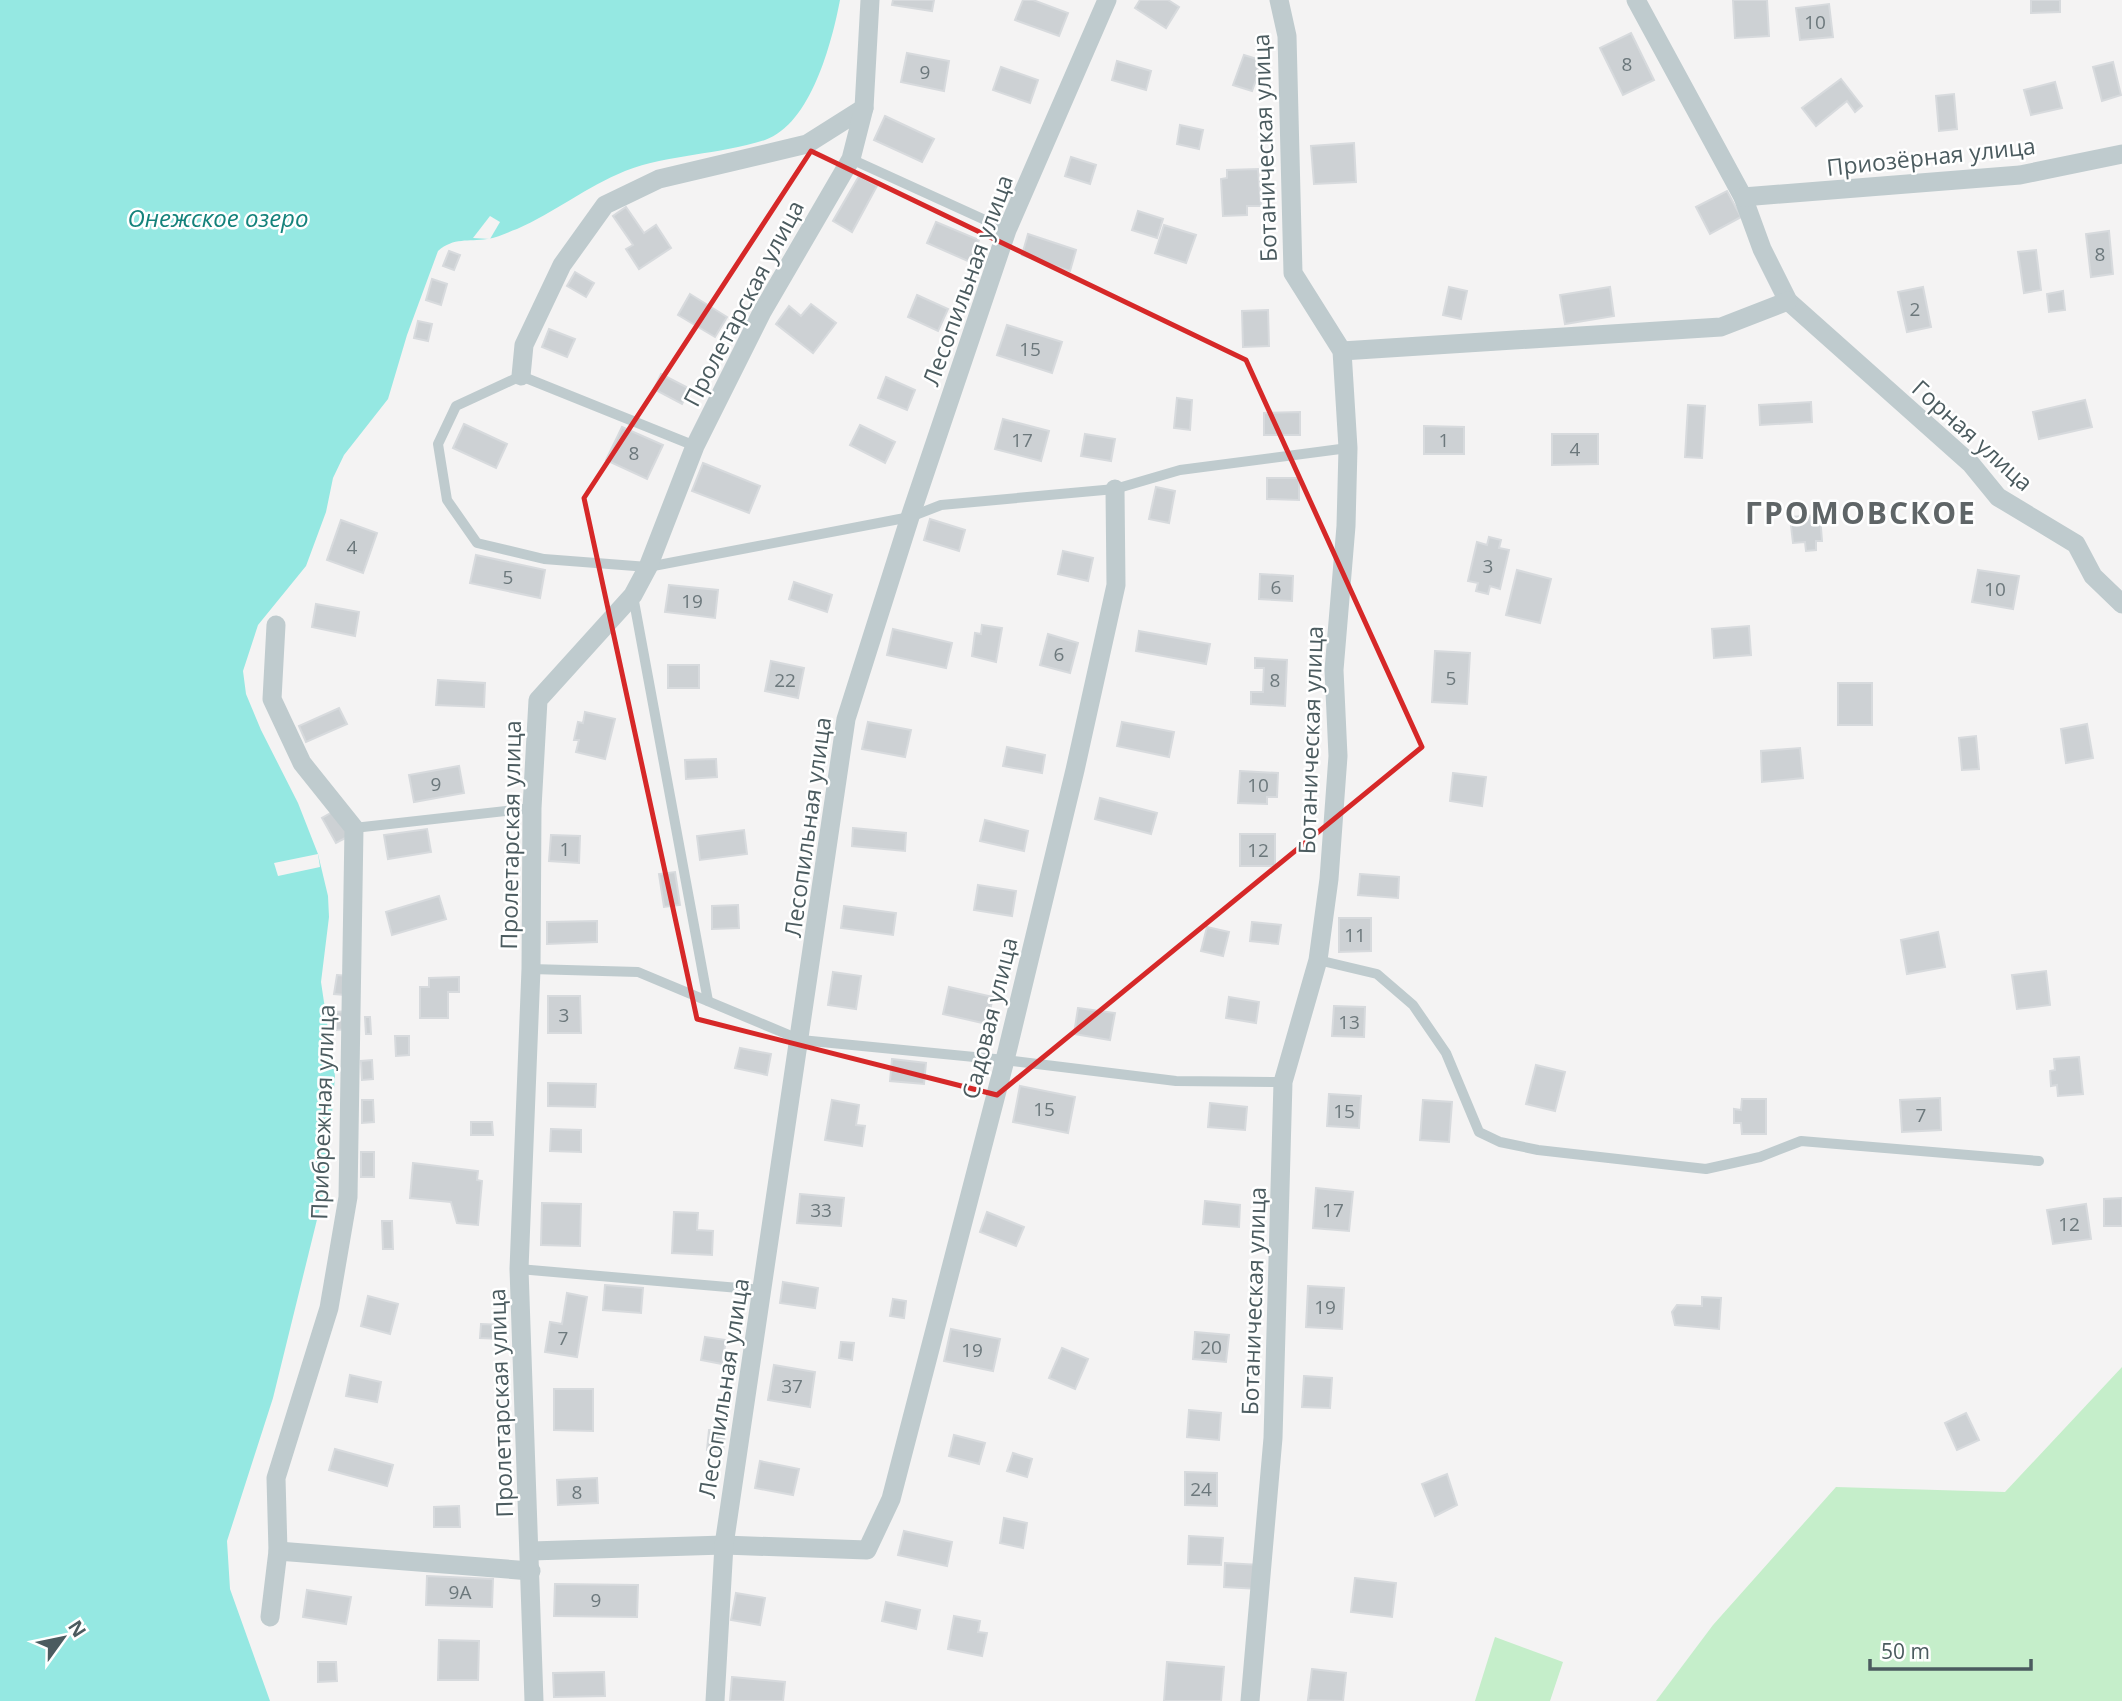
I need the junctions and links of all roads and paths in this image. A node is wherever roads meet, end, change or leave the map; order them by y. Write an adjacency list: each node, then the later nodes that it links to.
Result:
1 (870, 0): 5 (street, Пролетарская улица)
2 (1107, 0): 9 (street, Лесопильная улица)
3 (1279, 0): 11 (street, Ботаническая улица)
4 (1636, 0): 8 (street, Горная улица)
5 (864, 108): 7 (street, Пролетарская улица); 12 (street)
6 (2122, 154): 8 (street, Приозёрная улица)
7 (850, 159): 9 (lane); 13 (street, Пролетарская улица)
8 (1743, 197): 10 (street, Горная улица)
9 (1007, 230): 16 (street, Лесопильная улица)
10 (1788, 301): 11 (street); 19 (street, Горная улица)
11 (1342, 351): 14 (street, Ботаническая улица)
12 (521, 376): 13 (lane); 17 (lane)
13 (695, 446): 17 (street, Пролетарская улица)
14 (1348, 448): 15 (lane); 23 (street, Ботаническая улица)
15 (1115, 489): 16 (lane); 27 (street, Садовая улица)
16 (910, 517): 17 (lane); 26 (street, Лесопильная улица)
17 (648, 567): 18 (street, Пролетарская улица)
18 (633, 595): 21 (street, Пролетарская улица); 25 (lane)
19 (2122, 604)
20 (276, 625): 22 (street)
21 (532, 808): 22 (lane); 24 (street, Пролетарская улица)
22 (354, 828): 33 (street, Прибрежная улица)
23 (1318, 960): 28 (street, Ботаническая улица); 29 (lane)
24 (531, 969): 25 (lane); 30 (street, Пролетарская улица)
25 (708, 1001): 26 (lane)
26 (801, 1040): 27 (lane); 31 (street, Лесопильная улица)
27 (1005, 1059): 28 (lane); 32 (street, Садовая улица)
28 (1283, 1082): 38 (street, Ботаническая улица)
29 (2039, 1161)
30 (519, 1269): 31 (lane); 34 (street, Пролетарская улица)
31 (762, 1290): 32 (street, Лесопильная улица)
32 (723, 1545): 34 (street); 37 (street, Лесопильная улица)
33 (278, 1550): 34 (street); 35 (street, Прибрежная улица)
34 (531, 1561): 36 (street, Пролетарская улица)
35 (270, 1617)
36 (534, 1701)
37 (715, 1701)
38 (1250, 1701)

